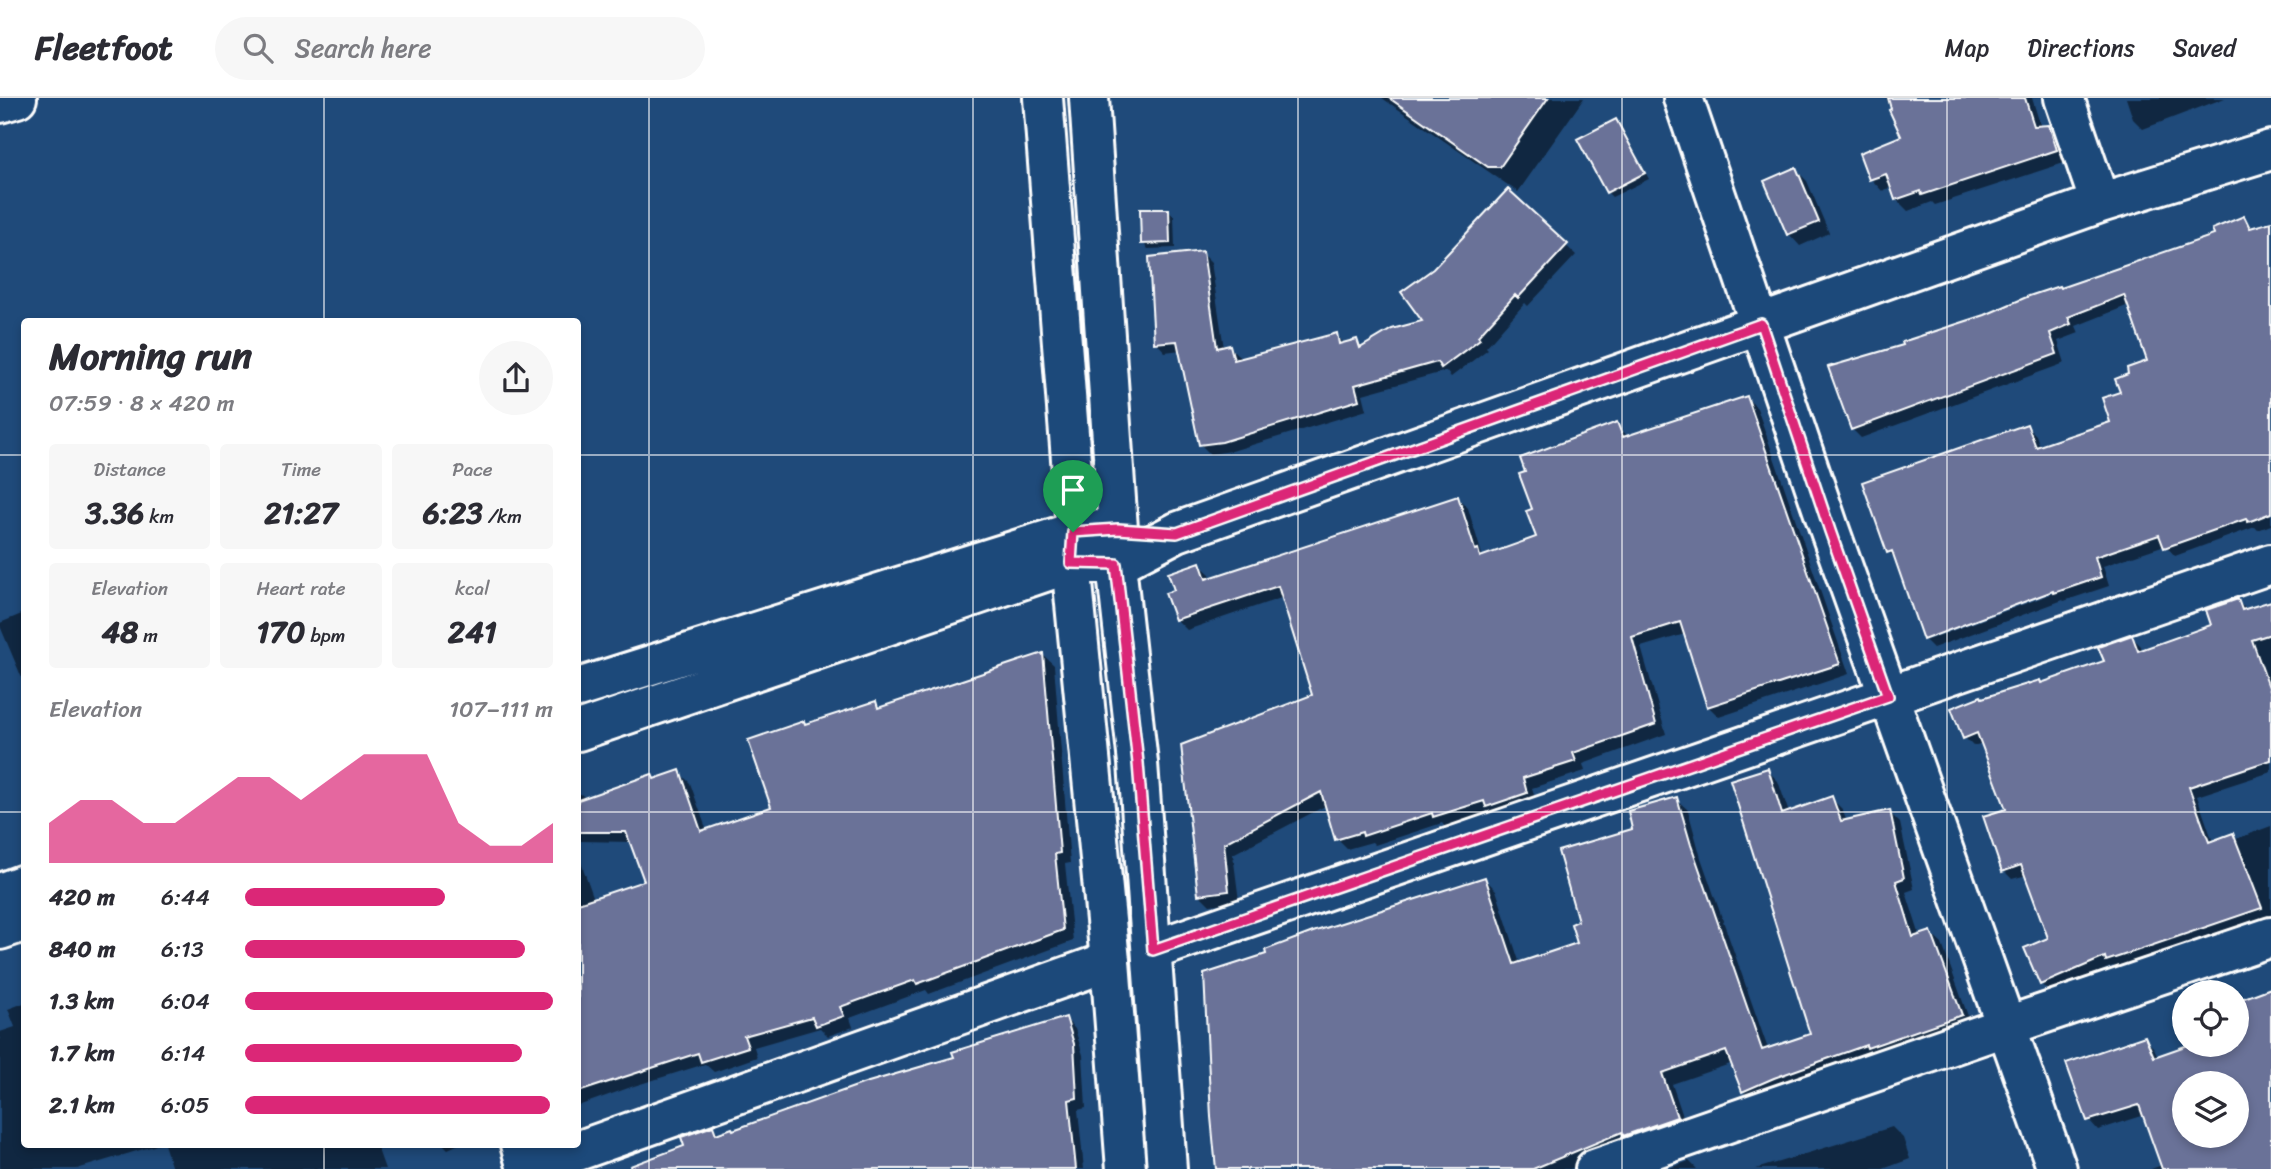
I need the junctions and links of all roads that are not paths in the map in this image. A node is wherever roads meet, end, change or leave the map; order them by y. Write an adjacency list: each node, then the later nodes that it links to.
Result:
1 (17, 98): 6 (street)
2 (1043, 98): 10 (street)
3 (1088, 98): 11 (street)
4 (1683, 98): 9 (street)
5 (2064, 98): 8 (street)
6 (0, 103)
7 (2271, 150): 8 (street)
8 (2100, 203): 9 (street)
9 (1761, 324): 11 (street); 14 (street)
10 (1072, 547): 11 (street); 13 (street); 15 (street); 22 (street)
11 (1117, 547): 21 (street)
12 (2271, 564): 14 (street)
13 (581, 687)
14 (1888, 696): 21 (street); 23 (street)
15 (581, 731)
16 (21, 885): 17 (street)
17 (0, 893)
18 (21, 923): 19 (street)
19 (0, 930)
20 (2271, 937): 23 (street)
21 (1153, 950): 26 (street)
22 (1110, 961): 24 (street); 25 (street)
23 (2007, 1026): 27 (street); 28 (street)
24 (521, 1148)
25 (1126, 1169)
26 (1167, 1169)
27 (1595, 1169)
28 (2057, 1169)

